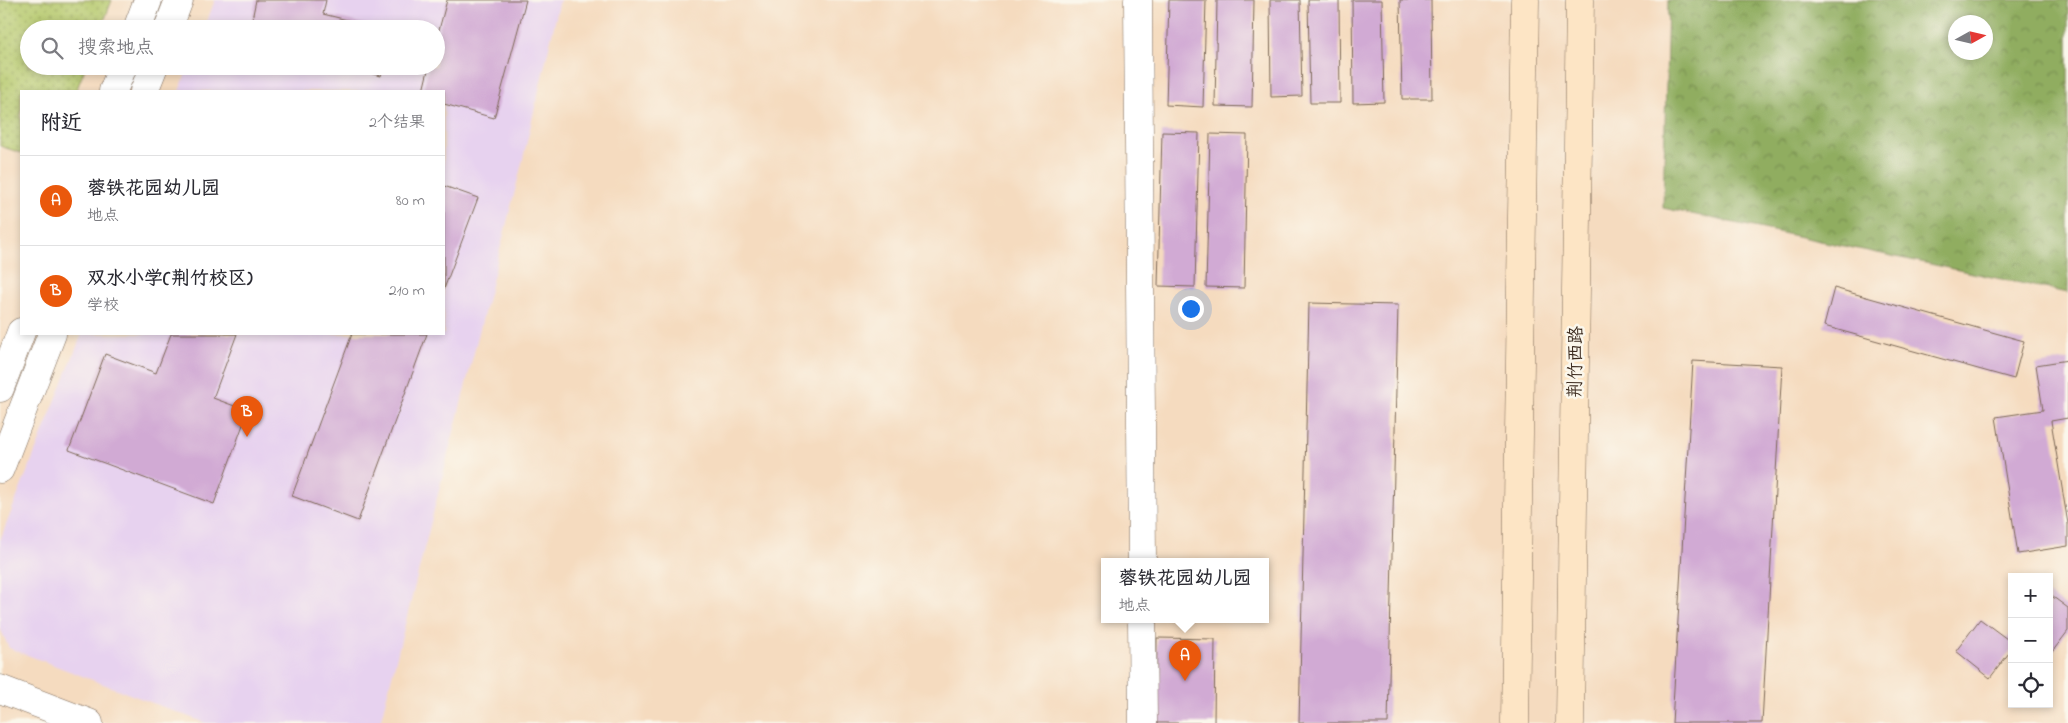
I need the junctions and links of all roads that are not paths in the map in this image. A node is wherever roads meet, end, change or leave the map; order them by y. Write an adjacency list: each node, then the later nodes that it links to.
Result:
1 (148, 0): 6 (street)
2 (179, 0): 7 (street)
3 (1138, 0): 16 (street)
4 (1525, 0): 21 (main road)
5 (1580, 0): 22 (main road, 荆竹西路)
6 (140, 20)
7 (171, 20)
8 (119, 75): 10 (street)
9 (150, 75): 11 (street)
10 (113, 90)
11 (144, 90)
12 (20, 335): 14 (street)
13 (52, 335): 15 (street)
14 (0, 388)
15 (0, 469)
16 (1142, 558)
17 (1142, 623): 20 (street)
18 (0, 689): 19 (street)
19 (89, 723)
20 (1143, 723)
21 (1515, 723)
22 (1570, 723)

